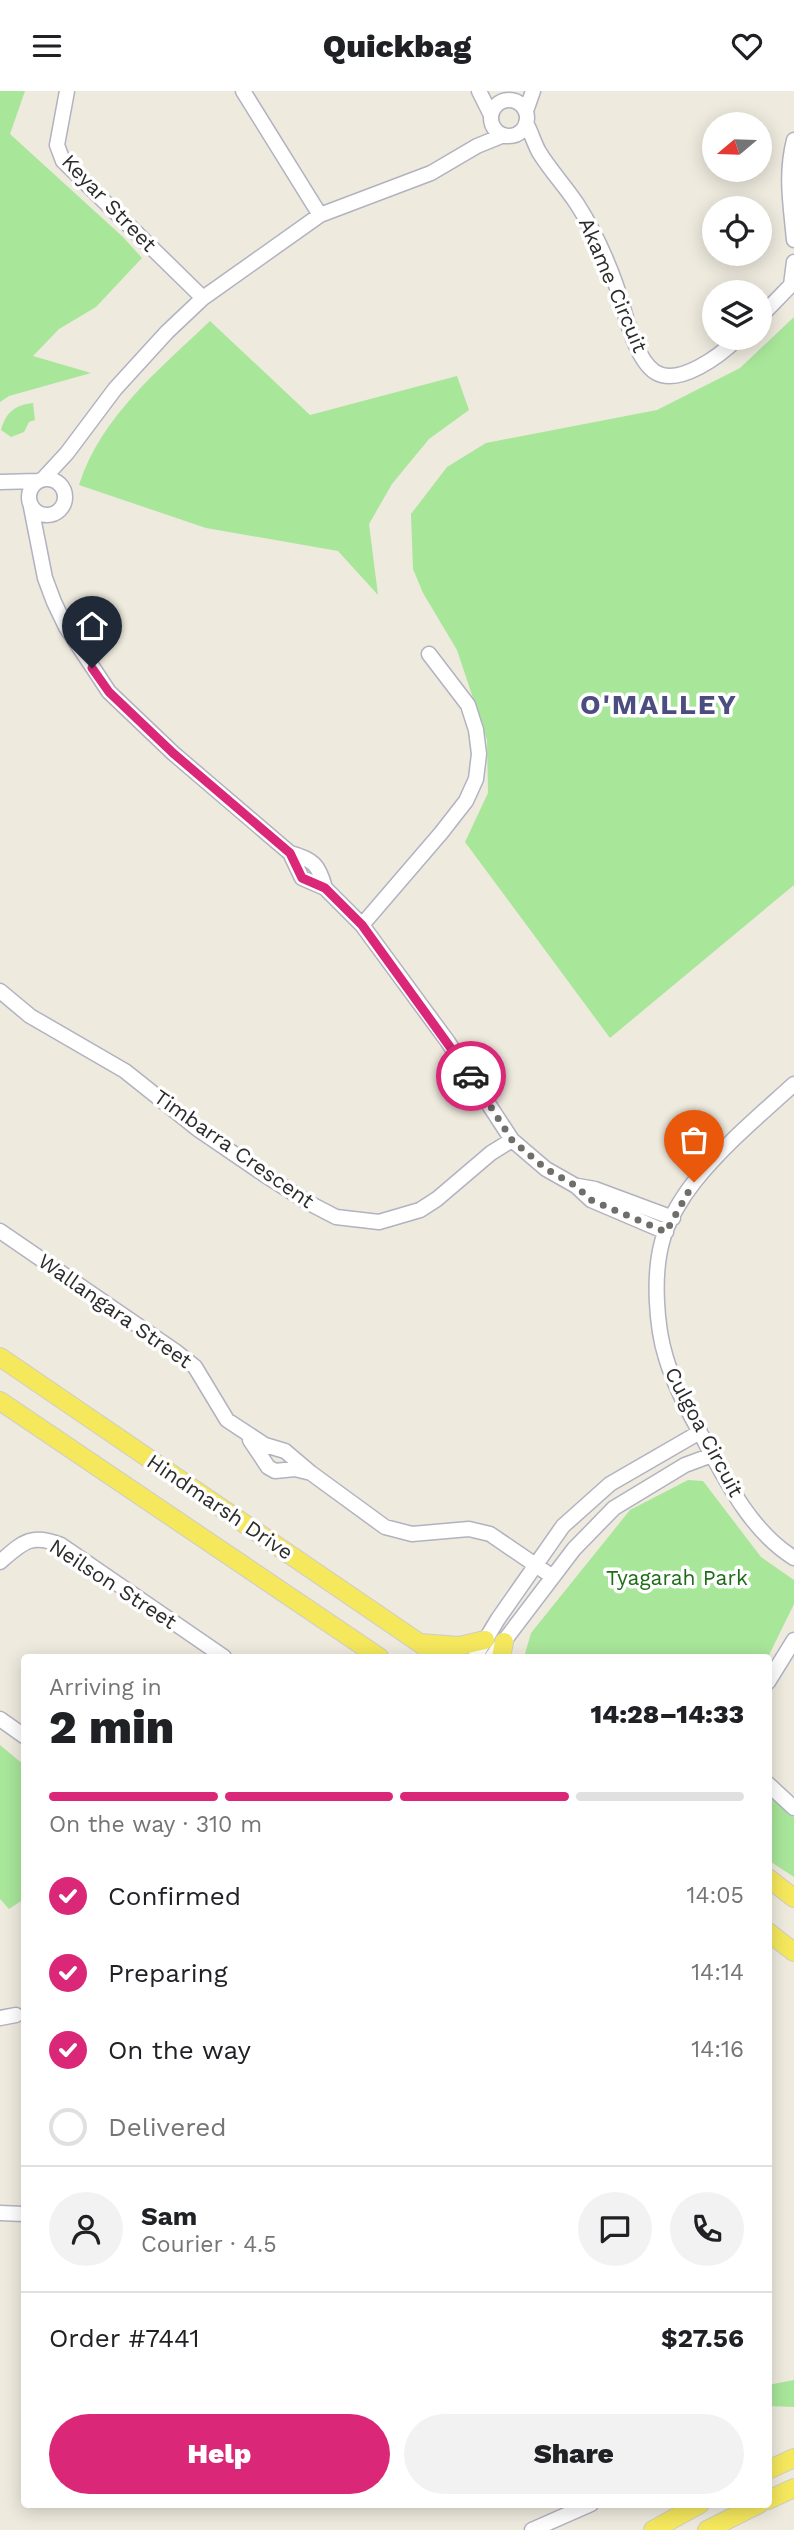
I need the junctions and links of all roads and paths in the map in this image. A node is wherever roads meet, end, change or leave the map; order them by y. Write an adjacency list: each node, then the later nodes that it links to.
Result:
1 (67, 91): 17 (street, Keyar Street)
2 (243, 91): 13 (street)
3 (481, 91): 6 (street); 7 (street)
4 (527, 91): 6 (street)
5 (533, 91): 8 (street)
6 (509, 100): 7 (street); 8 (street)
7 (491, 117): 9 (street); 11 (street)
8 (526, 117): 9 (street); 12 (street, Akame Circuit)
9 (510, 135): 11 (street); 12 (street, Akame Circuit)
10 (794, 140): 14 (street)
11 (477, 146): 13 (street)
12 (540, 153): 19 (street, Akame Circuit)
13 (320, 215): 17 (street)
14 (794, 240)
15 (794, 262): 16 (street)
16 (793, 286): 18 (street)
17 (204, 298): 20 (street)
18 (772, 306)
19 (721, 350)
20 (67, 453): 21 (street); 23 (street)
21 (41, 480): 22 (street); 23 (street); 24 (street)
22 (0, 482): 24 (street)
23 (63, 489): 25 (street)
24 (30, 504): 25 (street); 26 (street)
25 (53, 515): 26 (street)
26 (40, 547): 28 (street)
27 (429, 654): 28 (street)
28 (362, 925): 31 (street)
29 (0, 991): 31 (street, Timbarra Crescent)
30 (794, 1084): 33 (street, Culgoa Circuit)
31 (512, 1140): 32 (street)
32 (576, 1186): 33 (street); 35 (street)
33 (673, 1218): 35 (street, Culgoa Circuit)
34 (0, 1231): 39 (street, Wallangara Street)
35 (666, 1232): 38 (street, Culgoa Circuit)
36 (0, 1357): 48 (main road, Hindmarsh Drive)
37 (0, 1401): 51 (main road, Hindmarsh Drive)
38 (700, 1432): 40 (street, Culgoa Circuit); 44 (street)
39 (244, 1433): 41 (street, Wallangara Street); 41 (street, Wallangara Street)
40 (712, 1455): 42 (street, Culgoa Circuit); 45 (street)
41 (311, 1473): 44 (street, Wallangara Street)
42 (794, 1558)
43 (0, 1562): 50 (street, Neilson Street)
44 (536, 1565): 45 (street, Wallangara Street); 46 (street)
45 (553, 1577): 49 (street)
46 (485, 1640): 48 (main road); 53 (street)
47 (794, 1640): 54 (street)
48 (420, 1643): 52 (main road, Hindmarsh Drive)
49 (503, 1650)
50 (220, 1654)
51 (375, 1654)
52 (436, 1654)
53 (477, 1654)
54 (772, 1676)
55 (0, 1719): 56 (street)
56 (21, 1734)
57 (772, 1788): 58 (street)
58 (794, 1808)
59 (772, 1881): 60 (main road)
60 (794, 1898)
61 (772, 1936): 62 (main road)
62 (794, 1952)
63 (16, 2015): 64 (street)
64 (0, 2018)
65 (0, 2213): 66 (street)
66 (21, 2214)
67 (794, 2458): 68 (main road)
68 (772, 2468)
69 (794, 2488): 70 (main road)
70 (772, 2498)
71 (584, 2508): 74 (street)
72 (693, 2508): 76 (main road)
73 (751, 2508): 77 (main road)
74 (553, 2525): 75 (street)
75 (532, 2530)
76 (653, 2530)
77 (707, 2530)

